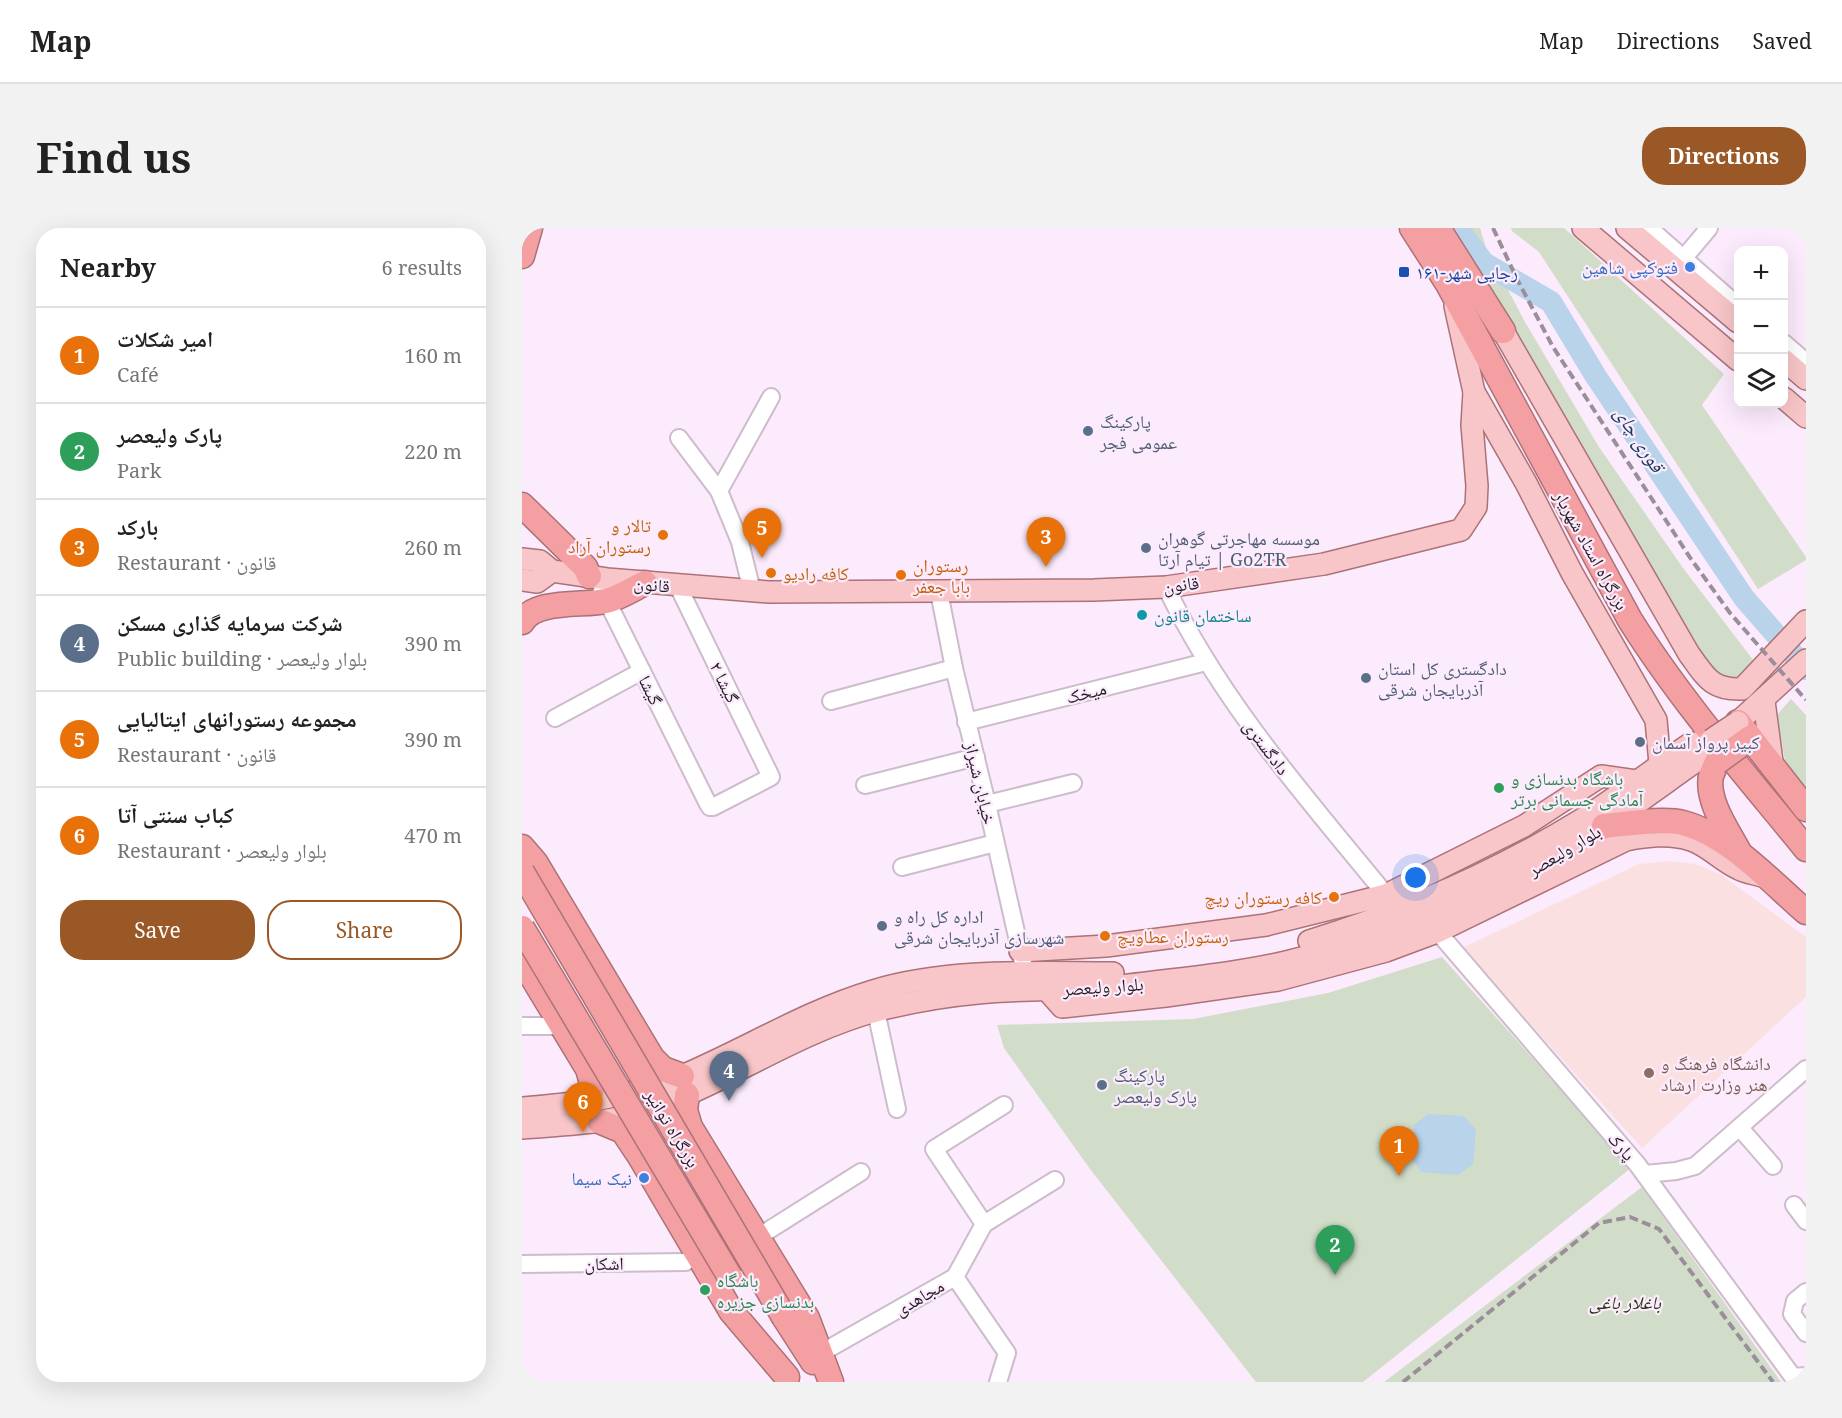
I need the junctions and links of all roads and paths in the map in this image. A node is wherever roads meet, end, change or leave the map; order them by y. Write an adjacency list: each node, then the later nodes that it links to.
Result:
1 (530, 228): 8 (highway)
2 (1438, 228): 13 (highway)
3 (1583, 228): 15 (main road)
4 (1627, 228): 12 (main road)
5 (1649, 228): 9 (street)
6 (1709, 228): 9 (street)
7 (1412, 229): 10 (highway, بزرگراه استاد شهریار)
8 (522, 256)
9 (1683, 259): 11 (street)
10 (1451, 290): 19 (main road); 61 (highway, بزرگراه استاد شهریار)
11 (1734, 303)
12 (1734, 319)
13 (1503, 332): 36 (main road)
14 (1788, 347): 16 (street)
15 (1734, 357)
16 (1806, 362)
17 (1788, 363): 18 (main road)
18 (1806, 379)
19 (1474, 392): 32 (main road, قانون); 45 (main road)
20 (771, 397): 24 (street)
21 (1788, 401): 22 (main road)
22 (1806, 417)
23 (679, 438): 24 (street)
24 (718, 491): 33 (street)
25 (522, 505): 28 (highway)
26 (522, 559): 27 (main road, قانون)
27 (552, 571): 28 (main road, قانون); 29 (main road, قانون)
28 (589, 576): 30 (main road, قانون); 35 (street, گیشا)
29 (522, 580)
30 (645, 583): 31 (main road, قانون); 35 (highway)
31 (678, 586): 33 (main road, قانون); 56 (street, گیشا ۲)
32 (1166, 587): 34 (main road, قانون); 39 (street, دادگستری)
33 (752, 591): 34 (main road, قانون)
34 (939, 592): 40 (street, خیابان شیراز)
35 (607, 601): 37 (highway); 41 (street, گیشا)
36 (1806, 621)
37 (522, 622)
38 (1806, 660): 43 (main road)
39 (1206, 662): 46 (street, میخک); 66 (street, دادگستری)
40 (954, 668): 42 (street); 46 (street, خیابان شیراز)
41 (642, 671): 44 (street); 56 (street, گیشا)
42 (831, 701)
43 (1764, 701): 47 (main road); 51 (main road)
44 (555, 718)
45 (1656, 720): 48 (main road); 50 (main road)
46 (966, 722): 49 (street, خیابان شیراز)
47 (1744, 730): 48 (highway, bridge); 51 (highway)
48 (1714, 751): 50 (main road, بلوار ولیعصر); 58 (main road, بلوار ولیعصر); 62 (highway)
49 (976, 758): 54 (street); 55 (street, خیابان شیراز)
50 (1660, 764): 52 (main road, بلوار ولیعصر)
51 (1773, 768): 57 (highway)
52 (1636, 781): 66 (main road); 72 (main road, بلوار ولیعصر)
53 (1073, 783): 55 (street)
54 (865, 785)
55 (987, 804): 59 (street, خیابان شیراز)
56 (710, 807)
57 (1806, 809)
58 (1604, 826): 62 (highway); 68 (main road, بلوار ولیعصر)
59 (995, 843): 63 (street); 70 (street, خیابان شیراز)
60 (522, 847): 76 (highway)
61 (1806, 849)
62 (1740, 855): 65 (highway)
63 (902, 867)
64 (522, 872): 104 (highway, بزرگراه توانیر, bridge)
65 (1766, 877): 67 (highway); 68 (main road)
66 (1386, 895): 70 (main road)
67 (1806, 912)
68 (1432, 925): 73 (main road, بلوار ولیعصر); 90 (street, پارک)
69 (522, 928): 103 (highway, بزرگراه توانیر, bridge)
70 (1020, 951): 72 (street, خیابان شیراز)
71 (523, 964): 75 (highway)
72 (1025, 974): 79 (main road, بلوار ولیعصر)
73 (876, 1011): 79 (main road, بلوار ولیعصر); 82 (street)
74 (522, 1026): 75 (street)
75 (562, 1026): 77 (highway)
76 (641, 1039): 77 (highway); 79 (highway)
77 (588, 1069): 83 (highway)
78 (1806, 1069): 86 (street)
79 (684, 1086): 83 (main road, بلوار ولیعصر); 84 (highway)
80 (1004, 1106): 94 (street)
81 (522, 1108): 83 (main road, بلوار ولیعصر)
82 (897, 1109)
83 (593, 1111): 85 (main road, بلوار ولیعصر); 87 (highway)
84 (690, 1127): 87 (highway); 95 (highway)
85 (522, 1128)
86 (1740, 1128): 88 (street); 90 (street)
87 (639, 1155): 103 (highway)
88 (1773, 1166)
89 (861, 1172): 95 (street)
90 (1645, 1174): 102 (street, پارک)
91 (1055, 1180): 94 (street, مجاهدی)
92 (1794, 1205): 93 (street)
93 (1806, 1221)
94 (984, 1224): 98 (street, مجاهدی)
95 (758, 1237): 101 (highway)
96 (686, 1262): 97 (street, اشکان)
97 (522, 1264)
98 (955, 1276): 101 (street, مجاهدی); 106 (street)
99 (1806, 1292): 100 (street)
100 (1806, 1333)
101 (821, 1353): 105 (highway)
102 (1806, 1376)
103 (788, 1380)
104 (825, 1382)
105 (831, 1382)
106 (998, 1382)

